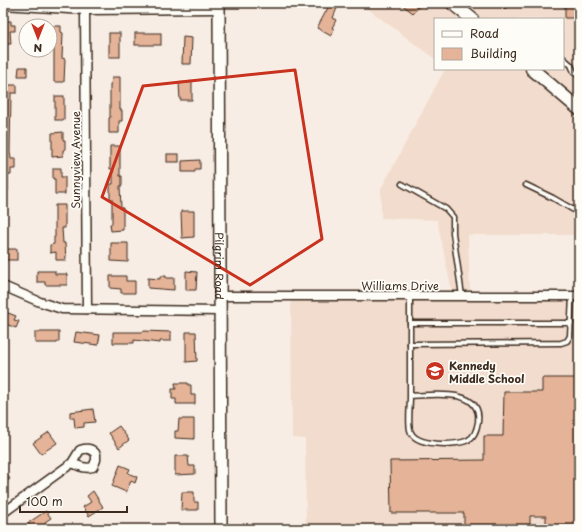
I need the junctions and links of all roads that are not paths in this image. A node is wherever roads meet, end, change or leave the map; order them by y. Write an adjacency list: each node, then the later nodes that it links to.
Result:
1 (452, 3): 6 (main road)
2 (3, 5): 5 (street)
3 (129, 6): 4 (street); 5 (street)
4 (219, 6): 15 (street, Pilgrim Road)
5 (85, 10): 19 (street, Sunnyview Avenue)
6 (471, 18)
7 (564, 59): 9 (lane)
8 (533, 70): 10 (main road)
9 (579, 76)
10 (579, 109)
11 (402, 184): 17 (lane)
12 (526, 185): 13 (lane)
13 (579, 214)
14 (3, 286): 19 (street)
15 (220, 296): 16 (street, Williams Drive); 20 (street, Pilgrim Road)
16 (410, 296): 17 (street, Williams Drive); 21 (lane)
17 (462, 296): 18 (street, Williams Drive)
18 (575, 296): 22 (lane)
19 (87, 309): 20 (street)
20 (220, 311): 27 (street, Pilgrim Road)
21 (410, 323): 22 (lane); 23 (lane)
22 (571, 323): 23 (lane)
23 (410, 344): 24 (lane)
24 (410, 396): 24 (lane)
25 (72, 462): 26 (street)
26 (3, 513)
27 (221, 529)

